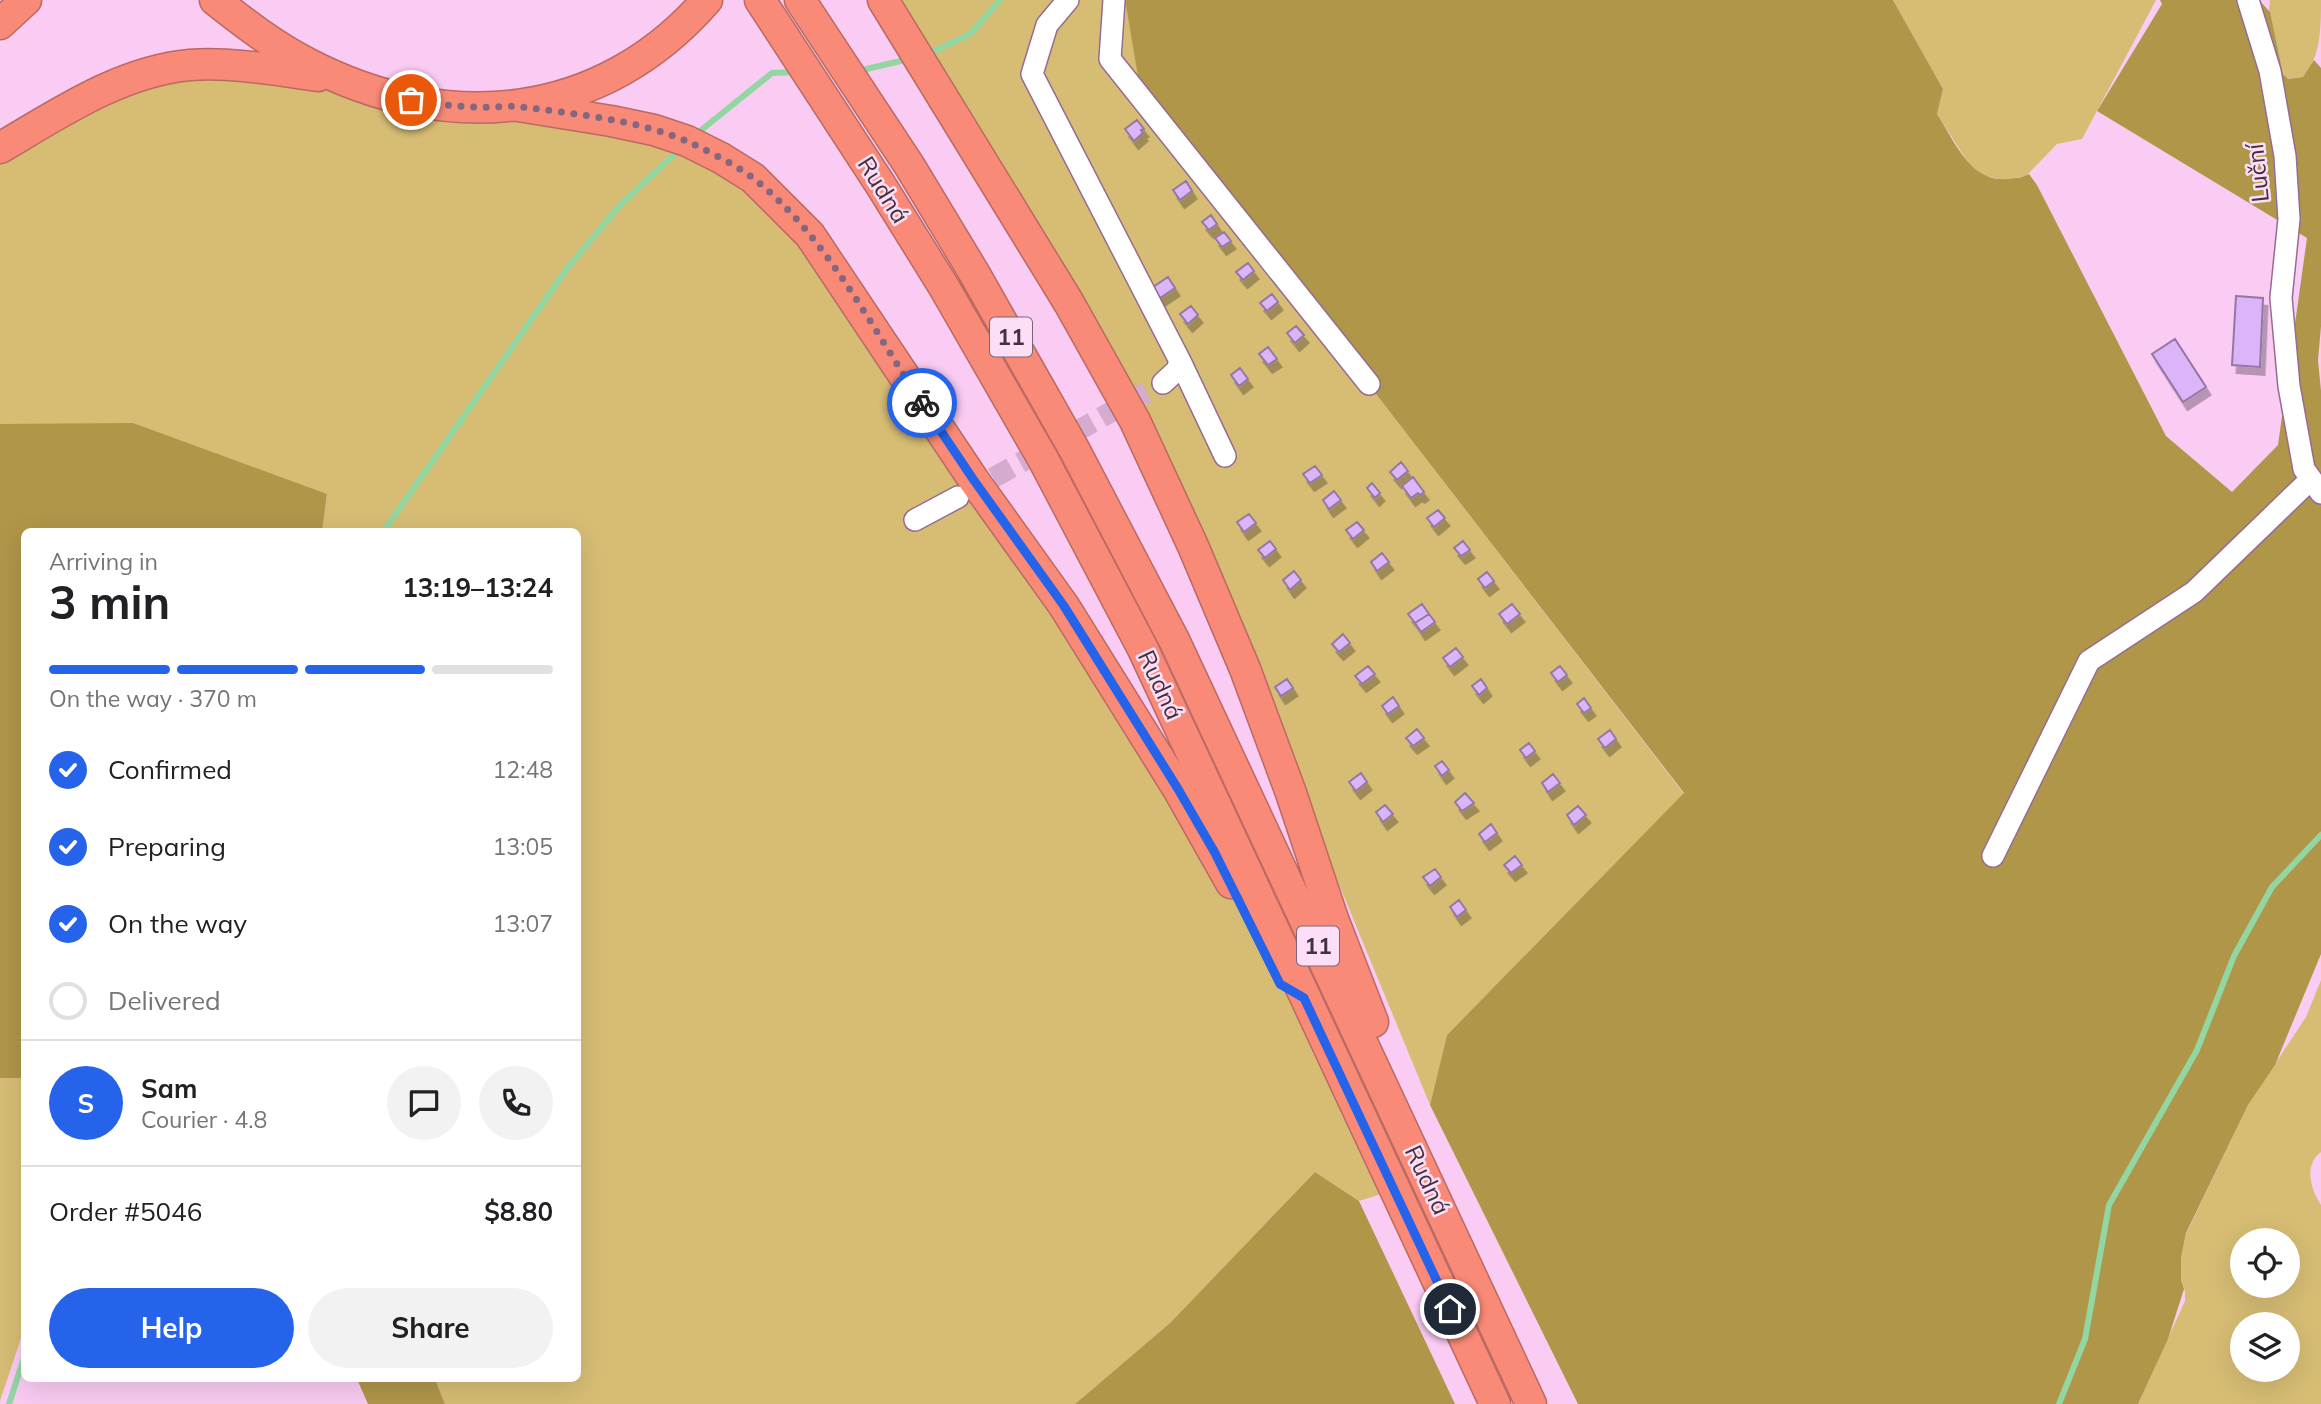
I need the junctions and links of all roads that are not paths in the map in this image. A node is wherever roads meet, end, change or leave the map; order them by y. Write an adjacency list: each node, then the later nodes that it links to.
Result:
1 (26, 0): 10 (highway)
2 (215, 0): 11 (highway)
3 (707, 0): 12 (highway)
4 (760, 0): 22 (highway, Rudná / 11)
5 (800, 0): 23 (highway, Rudná / 11)
6 (883, 0): 23 (highway)
7 (1068, 0): 14 (street)
8 (1114, 0): 16 (street)
9 (2248, 0): 18 (street, Luční)
10 (0, 24)
11 (342, 80): 12 (highway); 13 (highway)
12 (519, 106): 22 (highway)
13 (0, 148)
14 (1181, 360): 15 (street); 17 (street)
15 (1163, 383)
16 (1369, 384)
17 (1225, 456)
18 (2316, 486): 21 (street)
19 (958, 497): 20 (street)
20 (915, 520)
21 (1993, 856)
22 (1304, 998): 24 (highway, Rudná / 11)
23 (1438, 1204): 25 (highway, Rudná / 11)
24 (1495, 1404)
25 (1531, 1404)

